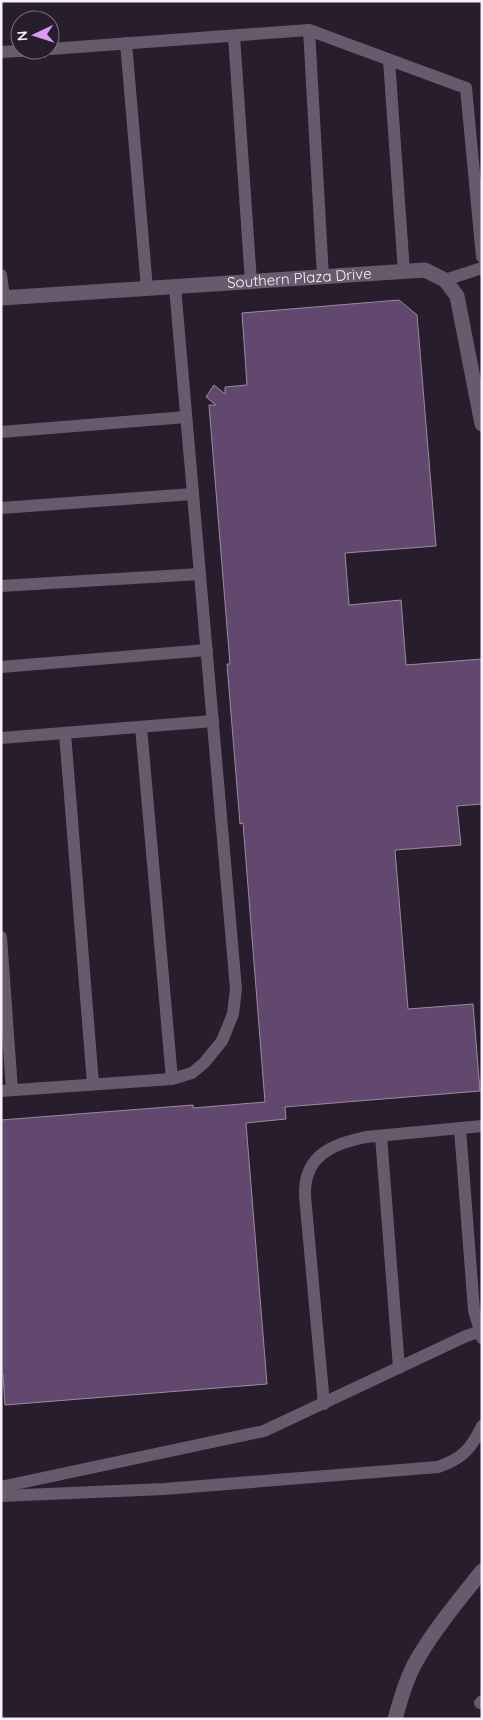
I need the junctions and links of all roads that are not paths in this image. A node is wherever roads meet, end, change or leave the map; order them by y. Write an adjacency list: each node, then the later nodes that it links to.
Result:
1 (308, 30): 2 (lane); 5 (lane); 10 (lane)
2 (234, 36): 3 (lane); 12 (lane)
3 (126, 44): 4 (lane); 14 (lane)
4 (60, 48)
5 (389, 60): 6 (lane); 8 (lane)
6 (482, 257)
7 (482, 268): 11 (lane)
8 (404, 272): 10 (street, Southern Plaza Drive); 11 (street, Southern Plaza Drive)
9 (1, 275): 15 (lane)
10 (323, 277): 12 (street, Southern Plaza Drive)
11 (445, 280): 17 (street)
12 (251, 282): 13 (street, Southern Plaza Drive)
13 (175, 287): 14 (street, Southern Plaza Drive); 16 (lane)
14 (147, 288): 15 (street, Southern Plaza Drive)
15 (3, 298)
16 (186, 417): 18 (lane); 19 (lane)
17 (482, 424)
18 (1, 432)
19 (193, 494): 20 (lane); 21 (lane)
20 (1, 508)
21 (200, 574): 22 (lane); 23 (lane)
22 (1, 586)
23 (207, 650): 24 (lane); 25 (lane)
24 (1, 667)
25 (212, 721): 26 (lane); 30 (lane)
26 (141, 727): 27 (lane); 30 (lane)
27 (65, 733): 28 (lane); 31 (lane)
28 (1, 738)
29 (1, 936): 32 (lane)
30 (172, 1079): 31 (lane)
31 (93, 1084): 32 (lane)
32 (7, 1091)
33 (482, 1126): 34 (lane)
34 (460, 1128): 35 (lane); 36 (lane)
35 (381, 1136): 37 (lane); 38 (lane)
36 (481, 1333): 37 (lane)
37 (399, 1368): 38 (lane)
38 (324, 1404): 40 (lane)
39 (482, 1426): 41 (lane)
40 (1, 1487)
41 (1, 1496)
42 (482, 1571): 43 (street)
43 (395, 1719)

